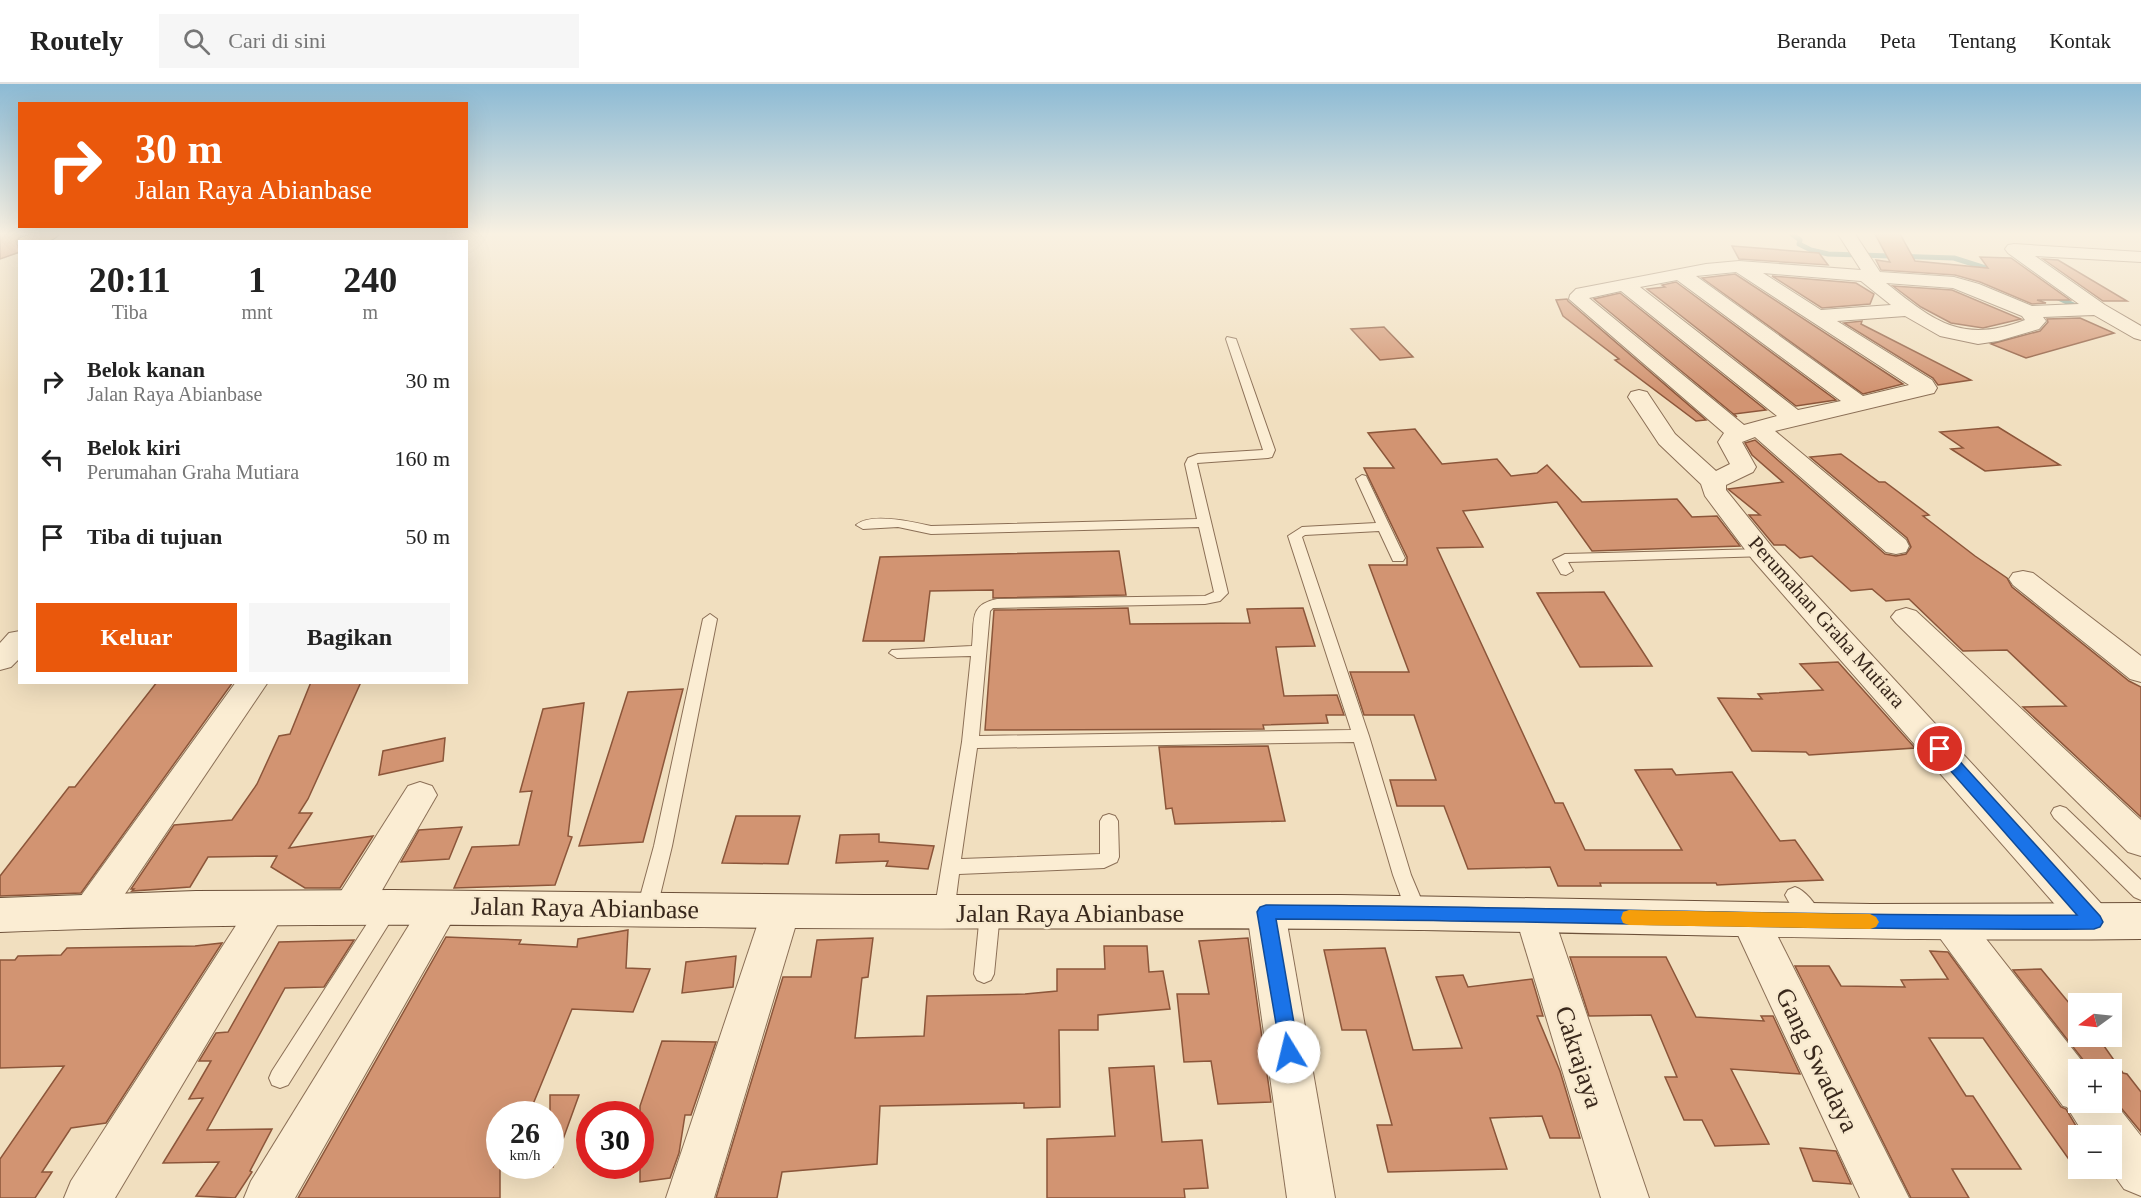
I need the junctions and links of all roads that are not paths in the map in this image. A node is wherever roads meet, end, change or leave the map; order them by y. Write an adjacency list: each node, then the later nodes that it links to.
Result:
1 (1619, 286): 17 (street)
2 (1626, 286): 16 (street)
3 (1698, 286): 15 (street)
4 (1771, 286): 11 (street)
5 (1885, 286): 9 (street)
6 (1965, 286): 10 (street)
7 (2066, 286): 8 (street)
8 (2098, 309): 10 (street); 12 (street)
9 (1909, 310): 10 (street); 11 (street)
10 (2029, 312)
11 (1818, 316): 15 (street)
12 (2141, 334)
13 (1232, 339): 20 (lane)
14 (1639, 397): 19 (street, Perumahan Graha Mutiara)
15 (1860, 404): 16 (street)
16 (1794, 418): 17 (street)
17 (1749, 431): 19 (street); 23 (street)
18 (1362, 479): 22 (lane)
19 (1713, 482): 24 (street, Perumahan Graha Mutiara)
20 (1205, 523): 21 (lane); 31 (lane)
21 (863, 525)
22 (1384, 527): 25 (lane); 36 (lane)
23 (1896, 546)
24 (1762, 553): 26 (lane); 58 (street, Perumahan Graha Mutiara)
25 (1398, 558)
26 (1566, 571)
27 (2022, 579): 34 (street)
28 (1906, 617): 41 (street)
29 (710, 619): 47 (lane)
30 (18, 642): 33 (street)
31 (979, 651): 32 (lane); 37 (lane)
32 (897, 653)
33 (0, 660)
34 (2141, 672)
35 (252, 684): 48 (street)
36 (1361, 736): 37 (lane); 53 (lane)
37 (970, 742): 42 (lane)
38 (420, 795): 45 (street)
39 (2060, 813): 43 (lane)
40 (1109, 821): 42 (lane)
41 (2141, 842)
42 (951, 867): 51 (lane)
43 (2141, 892)
44 (269, 907): 45 (main road, Jalan Raya Abianbase); 48 (main road, Jalan Raya Abianbase); 65 (street)
45 (370, 907): 46 (main road, Jalan Raya Abianbase); 62 (lane)
46 (441, 907): 47 (main road, Jalan Raya Abianbase); 66 (street)
47 (647, 908): 49 (main road, Jalan Raya Abianbase)
48 (92, 911): 55 (main road, Jalan Raya Abianbase)
49 (781, 911): 51 (main road, Jalan Raya Abianbase); 67 (street)
50 (1266, 912): 52 (main road, Jalan Raya Abianbase); 53 (main road, Jalan Raya Abianbase); 68 (street)
51 (944, 913): 52 (main road, Jalan Raya Abianbase)
52 (990, 913): 60 (lane)
53 (1417, 913): 54 (main road, Jalan Raya Abianbase)
54 (1534, 915): 56 (main road, Jalan Raya Abianbase); 69 (street, Cakrajaya)
55 (2, 918)
56 (1750, 920): 59 (main road, Jalan Raya Abianbase); 70 (street, Gang Swadaya)
57 (2141, 921): 58 (main road, Jalan Raya Abianbase)
58 (2094, 922): 59 (main road, Jalan Raya Abianbase)
59 (1951, 923): 61 (street)
60 (984, 974)
61 (2068, 1077)
62 (280, 1078)
63 (2095, 1113): 64 (street)
64 (2141, 1173)
65 (88, 1198)
66 (268, 1198)
67 (690, 1198)
68 (1311, 1198)
69 (1625, 1198)
70 (1886, 1198)

